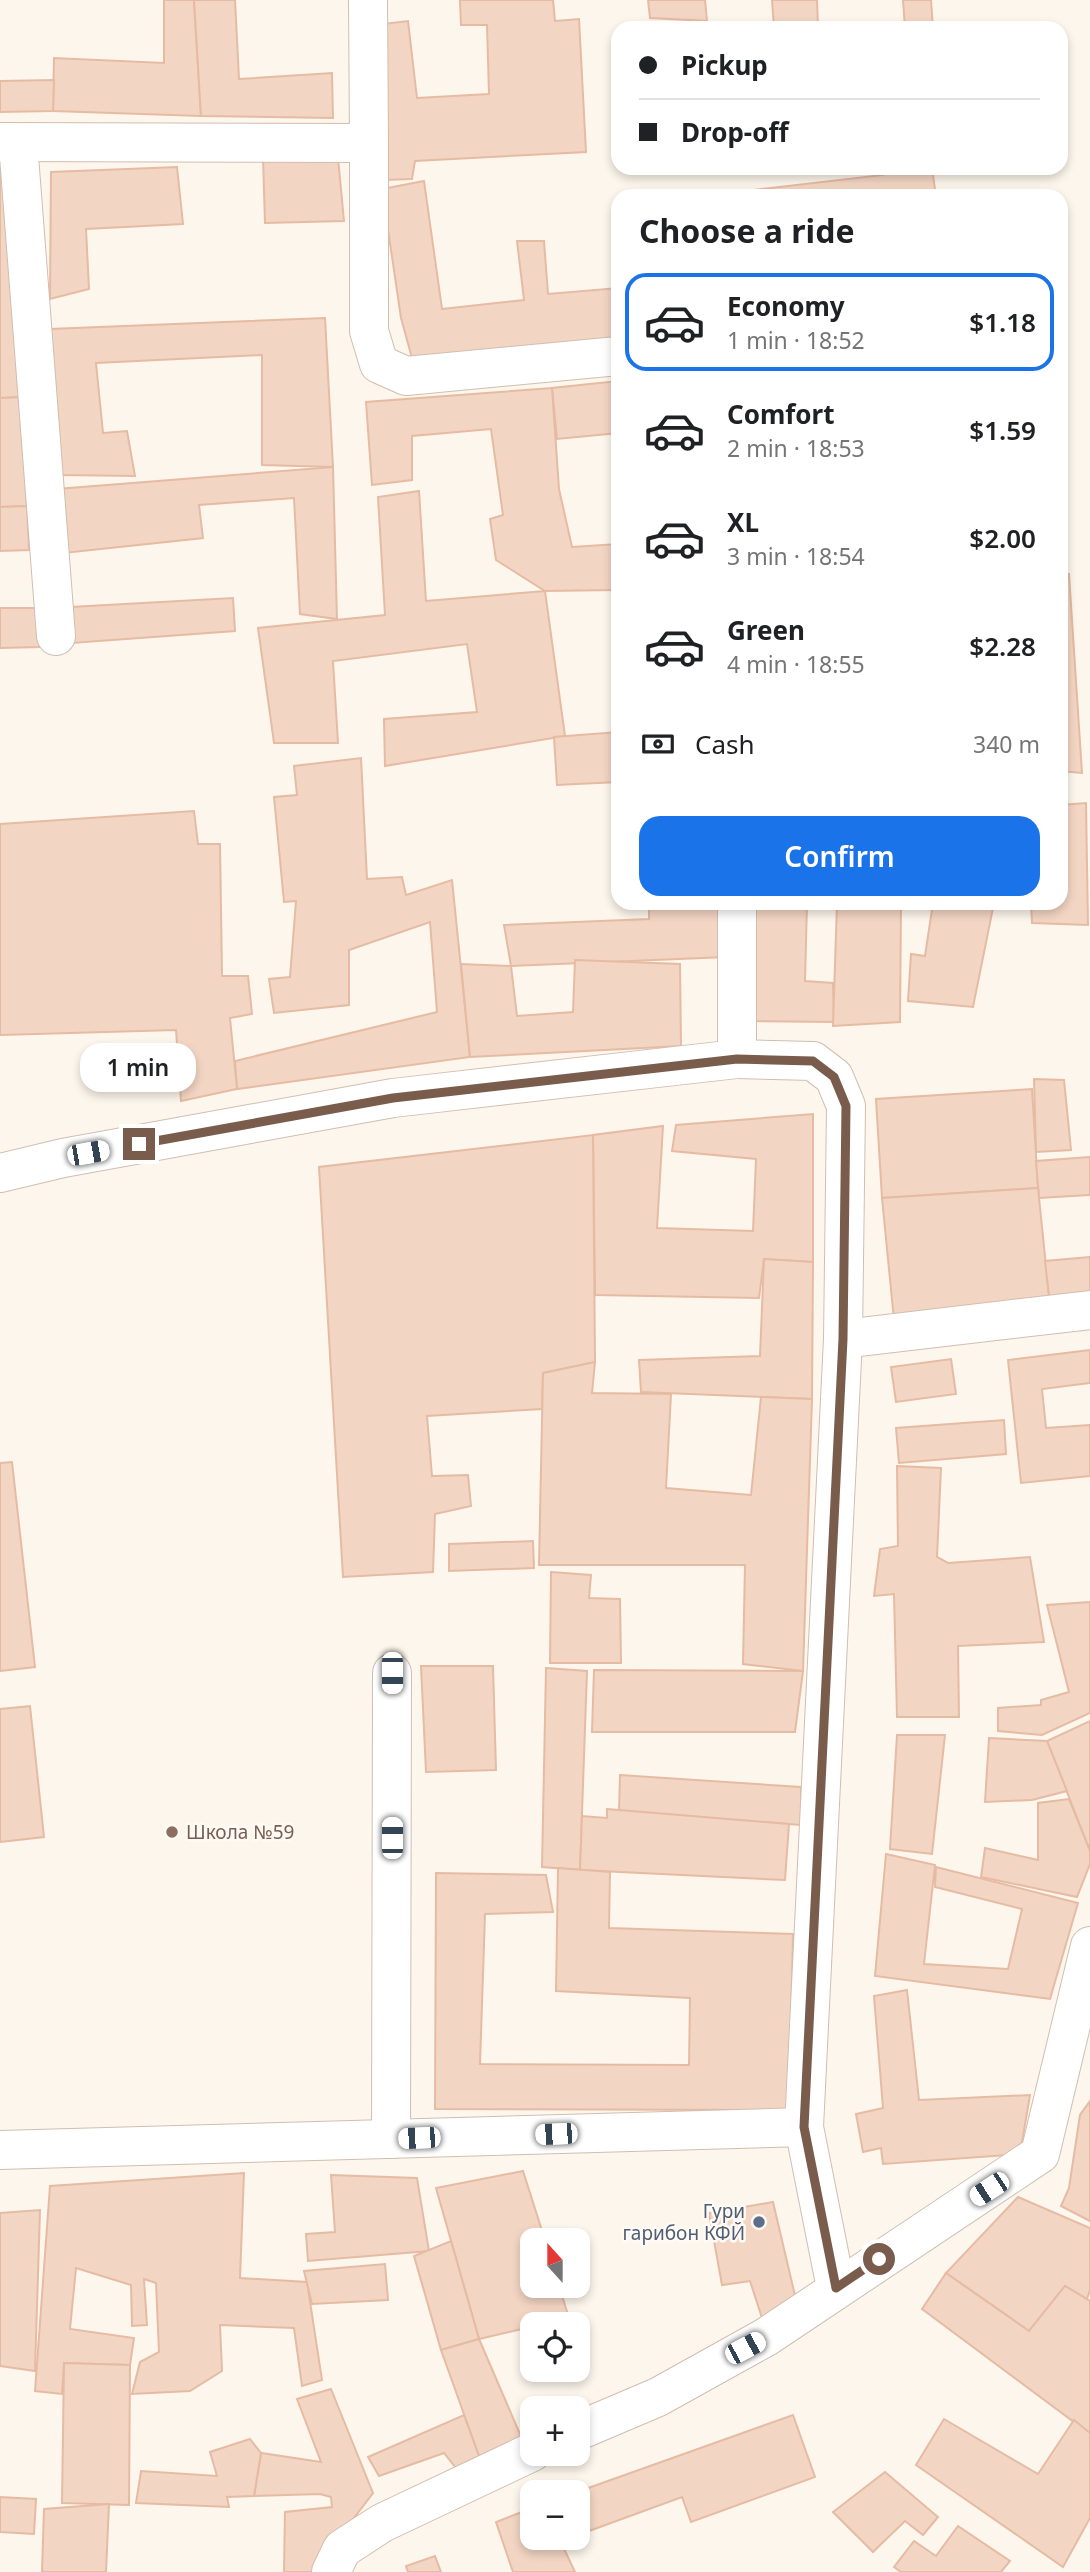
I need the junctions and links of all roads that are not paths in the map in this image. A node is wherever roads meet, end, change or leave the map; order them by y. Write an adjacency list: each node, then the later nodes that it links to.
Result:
1 (368, 0): 3 (street)
2 (9, 143): 3 (street); 5 (street)
3 (369, 143): 4 (street)
4 (611, 357)
5 (56, 636)
6 (737, 910): 7 (street)
7 (737, 1059): 8 (street); 10 (street)
8 (0, 1173)
9 (1090, 1310): 10 (street)
10 (843, 1339): 14 (street)
11 (392, 1673): 15 (street)
12 (1090, 1946): 13 (street)
13 (1077, 2052): 17 (street)
14 (804, 2127): 15 (street); 17 (street)
15 (391, 2139): 16 (street)
16 (0, 2150)
17 (836, 2288): 18 (street)
18 (590, 2426)
19 (520, 2458): 20 (street)
20 (331, 2572)

